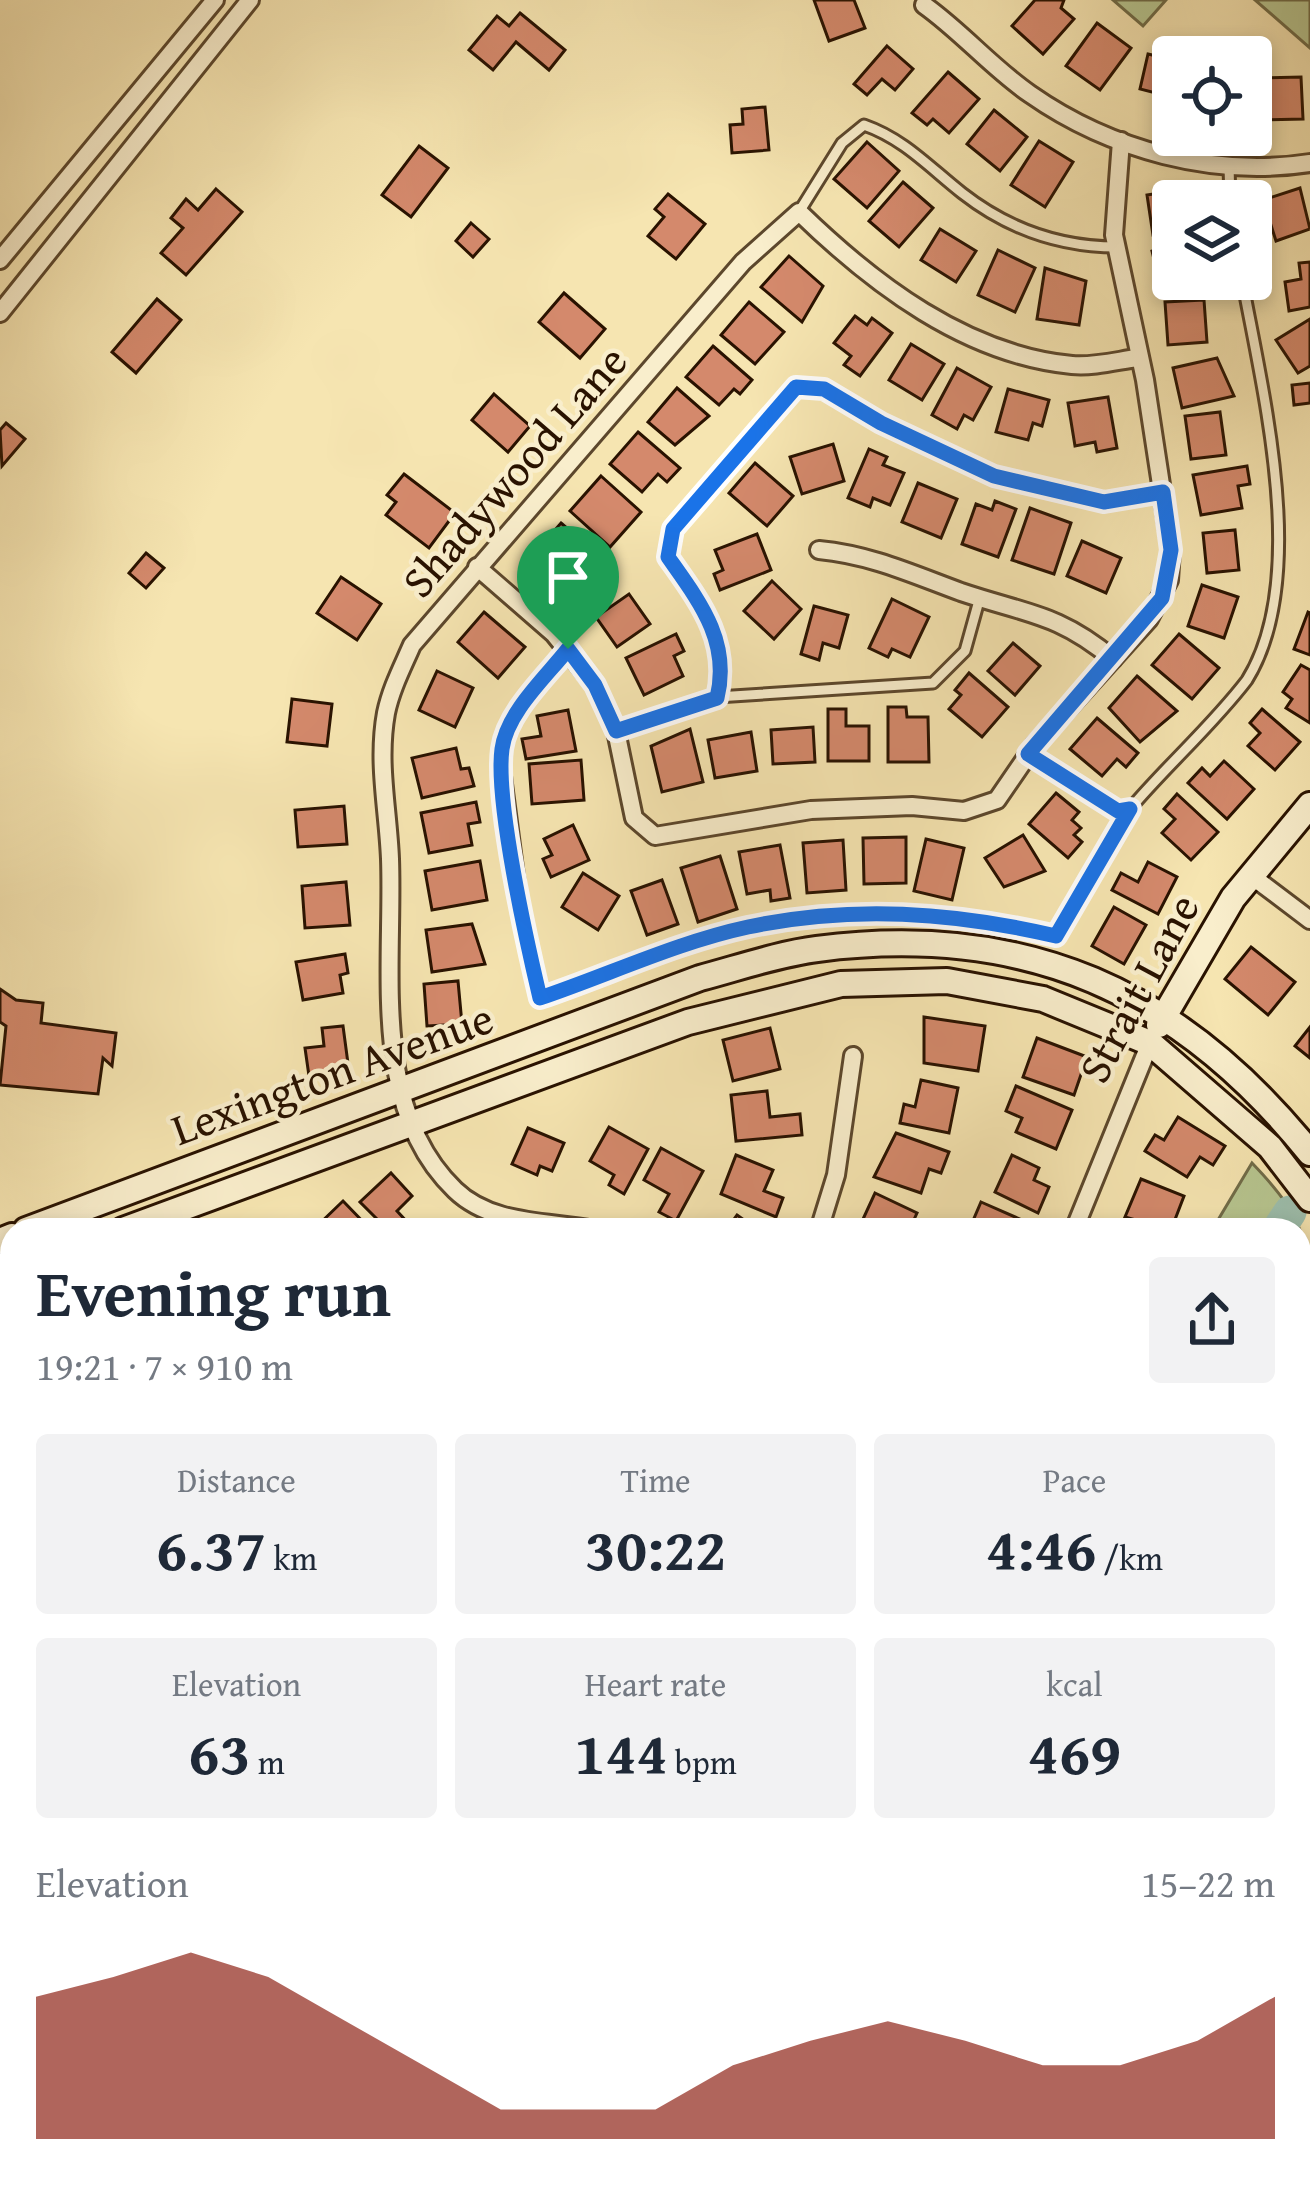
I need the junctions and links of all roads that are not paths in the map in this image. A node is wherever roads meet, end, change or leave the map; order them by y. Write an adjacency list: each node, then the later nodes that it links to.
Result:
1 (215, 0): 10 (street)
2 (250, 0): 12 (street)
3 (924, 5): 4 (street)
4 (1121, 142): 6 (street); 9 (street)
5 (1310, 163): 6 (street)
6 (1229, 166): 7 (lane)
7 (1229, 180)
8 (799, 212): 9 (lane); 13 (street); 16 (street, Shadywood Lane)
9 (1117, 248): 13 (street)
10 (0, 260)
11 (1246, 300): 24 (lane)
12 (0, 313)
13 (1137, 358): 14 (street)
14 (1163, 492): 19 (street); 20 (lane)
15 (819, 550): 17 (street)
16 (477, 567): 18 (street); 30 (street, Shadywood Lane)
17 (980, 597): 19 (street); 20 (lane)
18 (568, 649): 21 (street); 24 (lane)
19 (1113, 659): 22 (street)
20 (717, 698): 21 (lane)
21 (616, 731): 22 (street)
22 (1028, 754): 24 (lane)
23 (1310, 806): 25 (street, Strait Lane)
24 (1130, 809)
25 (1249, 874): 26 (street); 27 (street, Strait Lane)
26 (1310, 920)
27 (1164, 1013): 28 (street, Strait Lane); 30 (street, Lexington Avenue); 32 (street, Lexington Avenue)
28 (1150, 1043): 31 (street, Lexington Avenue); 33 (street, Lexington Avenue); 40 (street, Strait Lane)
29 (853, 1056): 39 (street)
30 (401, 1088): 31 (street, Shadywood Lane); 35 (street, Lexington Avenue)
31 (412, 1125): 34 (street, Shadywood Lane); 36 (street, Lexington Avenue)
32 (1310, 1153)
33 (1310, 1199)
34 (488, 1212): 37 (street); 38 (street)
35 (58, 1218)
36 (156, 1218)
37 (483, 1218)
38 (523, 1218)
39 (823, 1218)
40 (1078, 1218)

